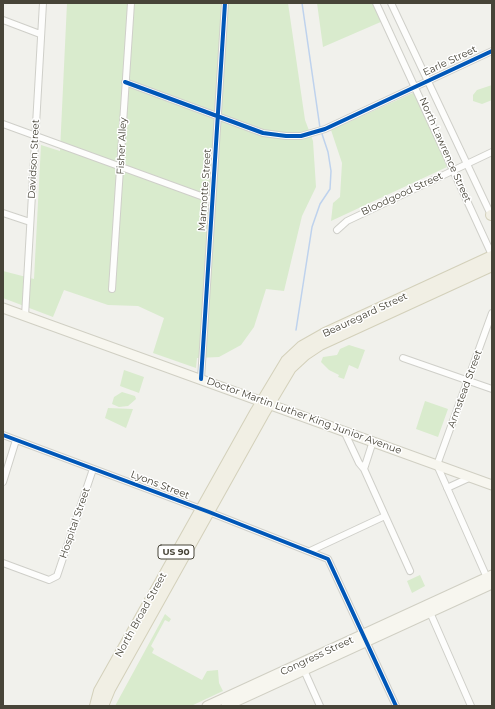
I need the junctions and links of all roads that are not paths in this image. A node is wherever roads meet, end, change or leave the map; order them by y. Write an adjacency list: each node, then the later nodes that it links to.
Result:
1 (43, 3): 7 (street, Davidson Street)
2 (131, 3): 10 (street, Fisher Alley)
3 (225, 3): 12 (street, Marmotte Street)
4 (376, 3): 11 (street, North Lawrence Street)
5 (391, 3): 9 (street, North Lawrence Street)
6 (3, 20): 7 (street)
7 (40, 34): 14 (street, Davidson Street)
8 (492, 51): 9 (street, Earle Street)
9 (428, 81): 11 (street, Earle Street); 16 (street, North Lawrence Street)
10 (125, 82): 12 (street, Earle Street); 17 (street, Fisher Alley)
11 (416, 86): 12 (street, Earle Street); 18 (street, North Lawrence Street)
12 (218, 116): 19 (street, Marmotte Street)
13 (3, 124): 14 (street)
14 (35, 136): 17 (street); 22 (street, Davidson Street)
15 (492, 152): 16 (street, Bloodgood Street)
16 (466, 164): 18 (street, Bloodgood Street); 21 (street, North Lawrence Street)
17 (121, 167): 19 (street); 26 (street, Fisher Alley)
18 (454, 170): 23 (street, Bloodgood Street); 24 (street, North Lawrence Street)
19 (212, 200): 31 (street, Marmotte Street)
20 (3, 213): 22 (street)
21 (492, 216)
22 (30, 222): 29 (street, Davidson Street)
23 (337, 230)
24 (492, 255): 34 (main road, Beauregard Street / US 90)
25 (492, 266): 34 (main road, Beauregard Street / US 90)
26 (112, 289)
27 (3, 308): 29 (street, Doctor Martin Luther King Junior Avenue)
28 (492, 313): 32 (street, Armstead Street)
29 (25, 316): 31 (street, Doctor Martin Luther King Junior Avenue)
30 (402, 358): 32 (street)
31 (201, 379): 34 (street, Doctor Martin Luther King Junior Avenue)
32 (468, 380): 33 (street); 39 (street, Armstead Street)
33 (492, 390)
34 (265, 402): 35 (street, Doctor Martin Luther King Junior Avenue); 46 (main road, North Broad Street / US 90)
35 (344, 431): 38 (street, Doctor Martin Luther King Junior Avenue); 41 (street)
36 (3, 435): 37 (street, Lyons Street)
37 (16, 440): 40 (street, Lyons Street); 43 (street)
38 (373, 441): 39 (street, Doctor Martin Luther King Junior Avenue); 41 (street)
39 (437, 465): 42 (street, Doctor Martin Luther King Junior Avenue); 45 (street)
40 (93, 469): 46 (street, Lyons Street); 49 (street, Hospital Street)
41 (364, 469): 47 (street)
42 (471, 477): 44 (street, Doctor Martin Luther King Junior Avenue); 45 (street)
43 (3, 482)
44 (492, 485)
45 (447, 488): 51 (street)
46 (205, 510): 48 (street, Lyons Street); 56 (main road, North Broad Street / US 90); 57 (main road, North Broad Street / US 90)
47 (385, 516): 48 (street); 50 (street)
48 (310, 551): 53 (street, Lyons Street)
49 (3, 563)
50 (410, 571)
51 (491, 582): 52 (street, Congress Street)
52 (429, 609): 53 (street, Congress Street); 62 (street)
53 (365, 638): 54 (street, Congress Street); 61 (street, Lyons Street)
54 (302, 667): 55 (street, Congress Street); 60 (street)
55 (237, 700): 58 (street, Congress Street); 59 (street, Congress Street)
56 (95, 706)
57 (103, 706)
58 (207, 706)
59 (226, 706)
60 (320, 706)
61 (396, 706)
62 (471, 706)

